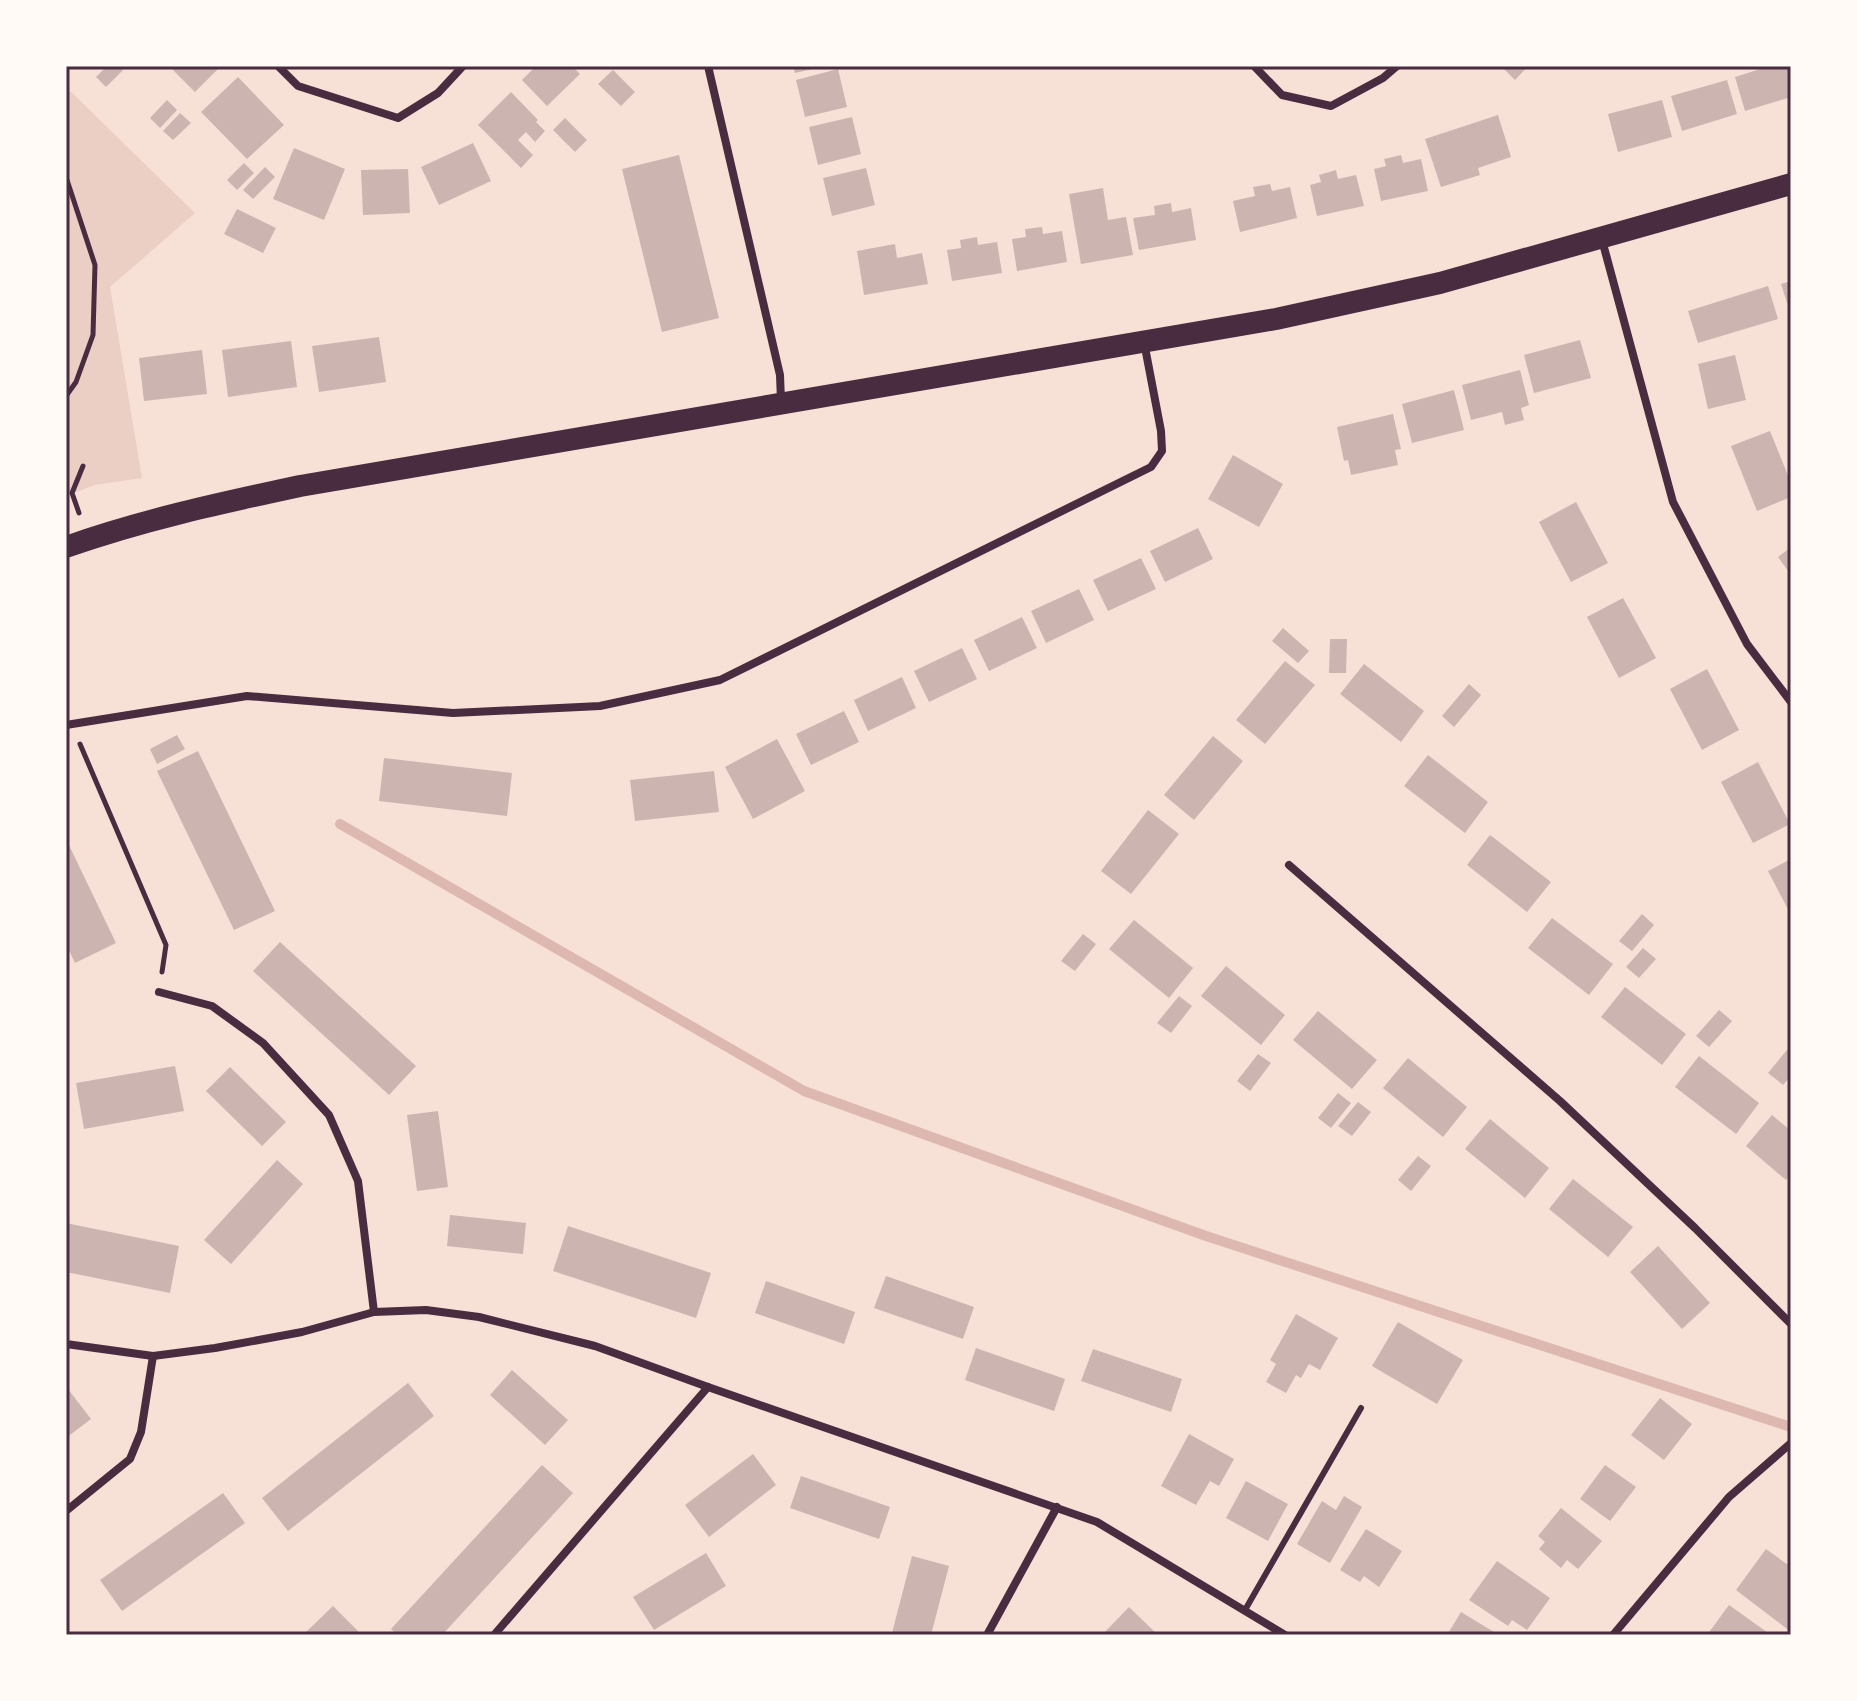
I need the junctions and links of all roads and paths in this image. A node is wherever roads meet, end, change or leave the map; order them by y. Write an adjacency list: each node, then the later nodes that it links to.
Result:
1 (278, 66): 2 (street)
2 (463, 66)
3 (708, 66): 11 (street)
4 (1254, 66): 5 (street)
5 (1397, 66)
6 (66, 177): 10 (path)
7 (1791, 184): 8 (highway)
8 (1602, 239): 9 (highway); 15 (street)
9 (1144, 342): 11 (highway); 16 (street)
10 (66, 396)
11 (781, 405): 13 (highway)
12 (83, 466): 13 (path)
13 (88, 540): 14 (highway)
14 (66, 547)
15 (1791, 702)
16 (69, 725): 18 (path)
17 (1289, 865): 20 (street)
18 (159, 992): 19 (street)
19 (374, 1312): 22 (street); 23 (street)
20 (1791, 1324)
21 (66, 1344): 22 (street)
22 (153, 1356): 27 (street)
23 (708, 1387): 26 (street); 29 (street)
24 (1361, 1408): 28 (lane)
25 (1791, 1443): 32 (street)
26 (1057, 1507): 28 (street); 30 (street)
27 (66, 1511)
28 (1245, 1610): 31 (street)
29 (494, 1635)
30 (987, 1635)
31 (1285, 1635)
32 (1613, 1635)

